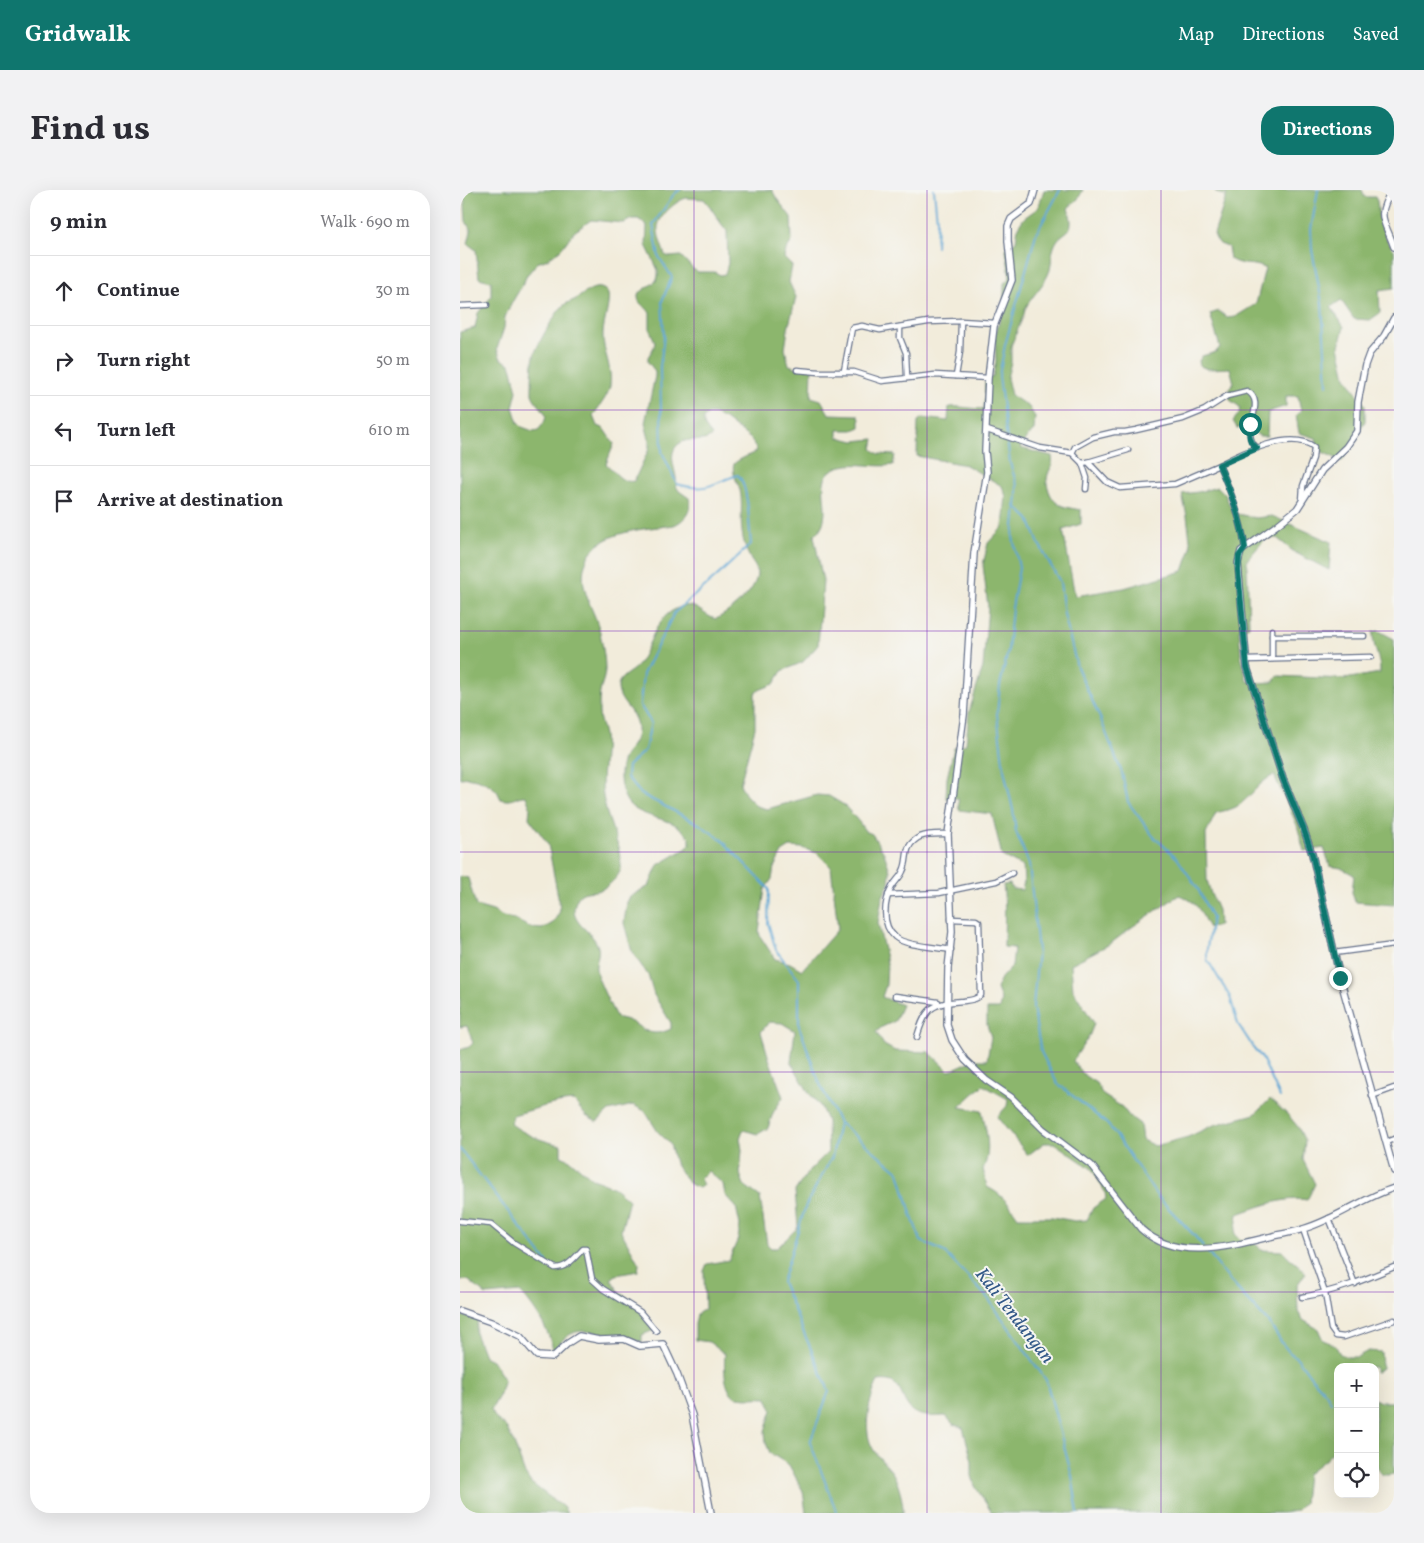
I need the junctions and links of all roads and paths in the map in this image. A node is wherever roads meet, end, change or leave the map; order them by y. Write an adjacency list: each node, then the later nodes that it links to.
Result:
1 (1034, 190): 8 (street)
2 (1392, 190): 3 (street)
3 (1394, 247)
4 (487, 305): 5 (street)
5 (460, 306)
6 (1394, 318): 23 (street)
7 (961, 321): 8 (street); 9 (street); 12 (street)
8 (995, 323): 14 (street)
9 (900, 328): 11 (street); 13 (street)
10 (797, 370): 11 (street)
11 (844, 371): 13 (street)
12 (956, 376): 13 (street); 14 (street)
13 (907, 377)
14 (988, 378): 15 (street)
15 (987, 430): 18 (street); 31 (street)
16 (1257, 448): 18 (street); 21 (street); 23 (street)
17 (1128, 450): 19 (street)
18 (1072, 453): 20 (street)
19 (1088, 462): 20 (street); 21 (street)
20 (1082, 463): 22 (street)
21 (1219, 465): 24 (street)
22 (1086, 489)
23 (1302, 501): 24 (street)
24 (1245, 548): 30 (street)
25 (1272, 630): 26 (street)
26 (1272, 636): 27 (street); 29 (street)
27 (1364, 636)
28 (1371, 657): 29 (street)
29 (1272, 659): 30 (street)
30 (1246, 660): 38 (street)
31 (948, 834): 33 (street); 34 (street)
32 (1012, 873): 33 (street)
33 (950, 891): 34 (street); 35 (street)
34 (888, 895): 37 (street)
35 (951, 919): 37 (street); 40 (street)
36 (1394, 945): 38 (street)
37 (951, 950): 40 (street)
38 (1334, 953): 43 (street)
39 (895, 996): 40 (street)
40 (944, 1002): 41 (street); 50 (street)
41 (917, 1037)
42 (1394, 1088): 43 (street)
43 (1372, 1096): 45 (street)
44 (1394, 1138): 45 (street)
45 (1386, 1142): 46 (street)
46 (1394, 1171)
47 (1394, 1188): 48 (street)
48 (1329, 1218): 50 (street); 52 (street)
49 (460, 1221): 57 (street)
50 (1303, 1230): 53 (street)
51 (1394, 1268): 52 (street)
52 (1355, 1284): 53 (street)
53 (1325, 1293): 54 (street); 56 (street)
54 (1302, 1297)
55 (460, 1311): 58 (street)
56 (1394, 1320)
57 (656, 1331)
58 (711, 1513)

